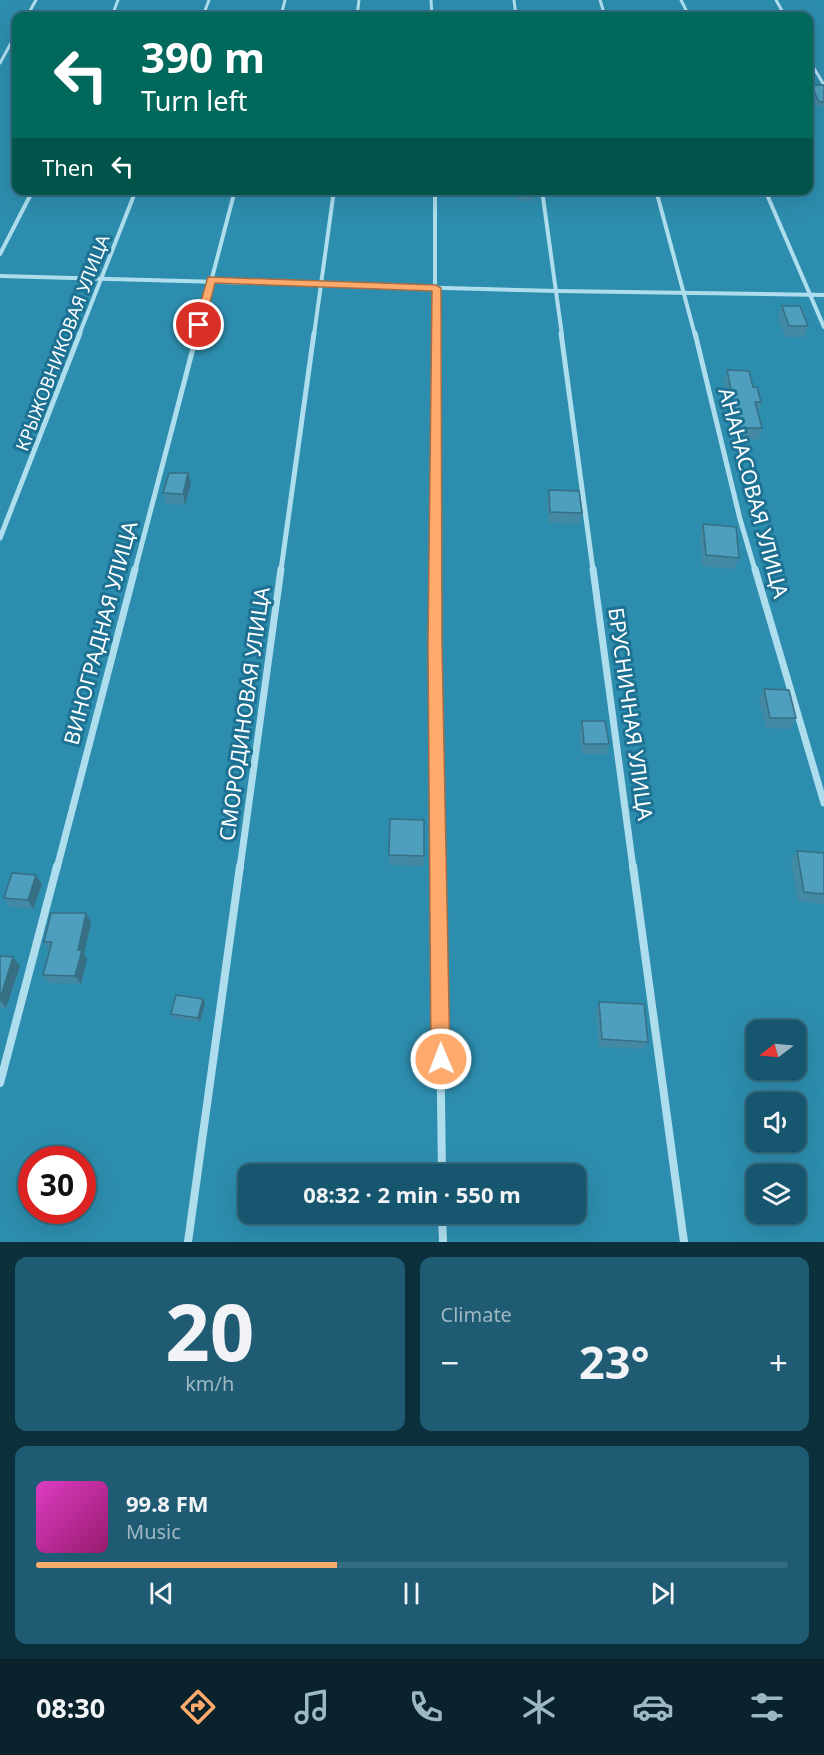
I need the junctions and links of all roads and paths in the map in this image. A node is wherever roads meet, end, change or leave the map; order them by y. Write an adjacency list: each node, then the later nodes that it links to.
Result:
1 (12, 41): 2 (street)
2 (0, 63)
3 (813, 66): 4 (street)
4 (824, 85)
5 (30, 195): 13 (street)
6 (134, 195): 15 (street, КРЫЖОВНИКОВАЯ УЛИЦА)
7 (234, 195): 16 (street, ВИНОГРАДНАЯ УЛИЦА)
8 (333, 195): 17 (street, СМОРОДИНОВАЯ УЛИЦА)
9 (435, 195): 18 (street)
10 (543, 195): 19 (street, БРУСНИЧНАЯ УЛИЦА)
11 (657, 195): 20 (street, АНАНАСОВАЯ УЛИЦА)
12 (767, 195): 21 (street)
13 (0, 254)
14 (0, 276): 15 (street)
15 (103, 278): 16 (street); 24 (street, КРЫЖОВНИКОВАЯ УЛИЦА)
16 (211, 279): 17 (street); 26 (street, ВИНОГРАДНАЯ УЛИЦА)
17 (321, 284): 18 (street); 29 (street, СМОРОДИНОВАЯ УЛИЦА)
18 (436, 288): 19 (street); 27 (street)
19 (557, 291): 20 (street); 31 (street, БРУСНИЧНАЯ УЛИЦА)
20 (684, 294): 21 (street); 25 (street, АНАНАСОВАЯ УЛИЦА)
21 (810, 294): 22 (street); 23 (street)
22 (824, 295)
23 (824, 327)
24 (0, 538)
25 (824, 803)
26 (0, 1083)
27 (442, 1164)
28 (442, 1224): 30 (street)
29 (188, 1242)
30 (443, 1242)
31 (684, 1242)

